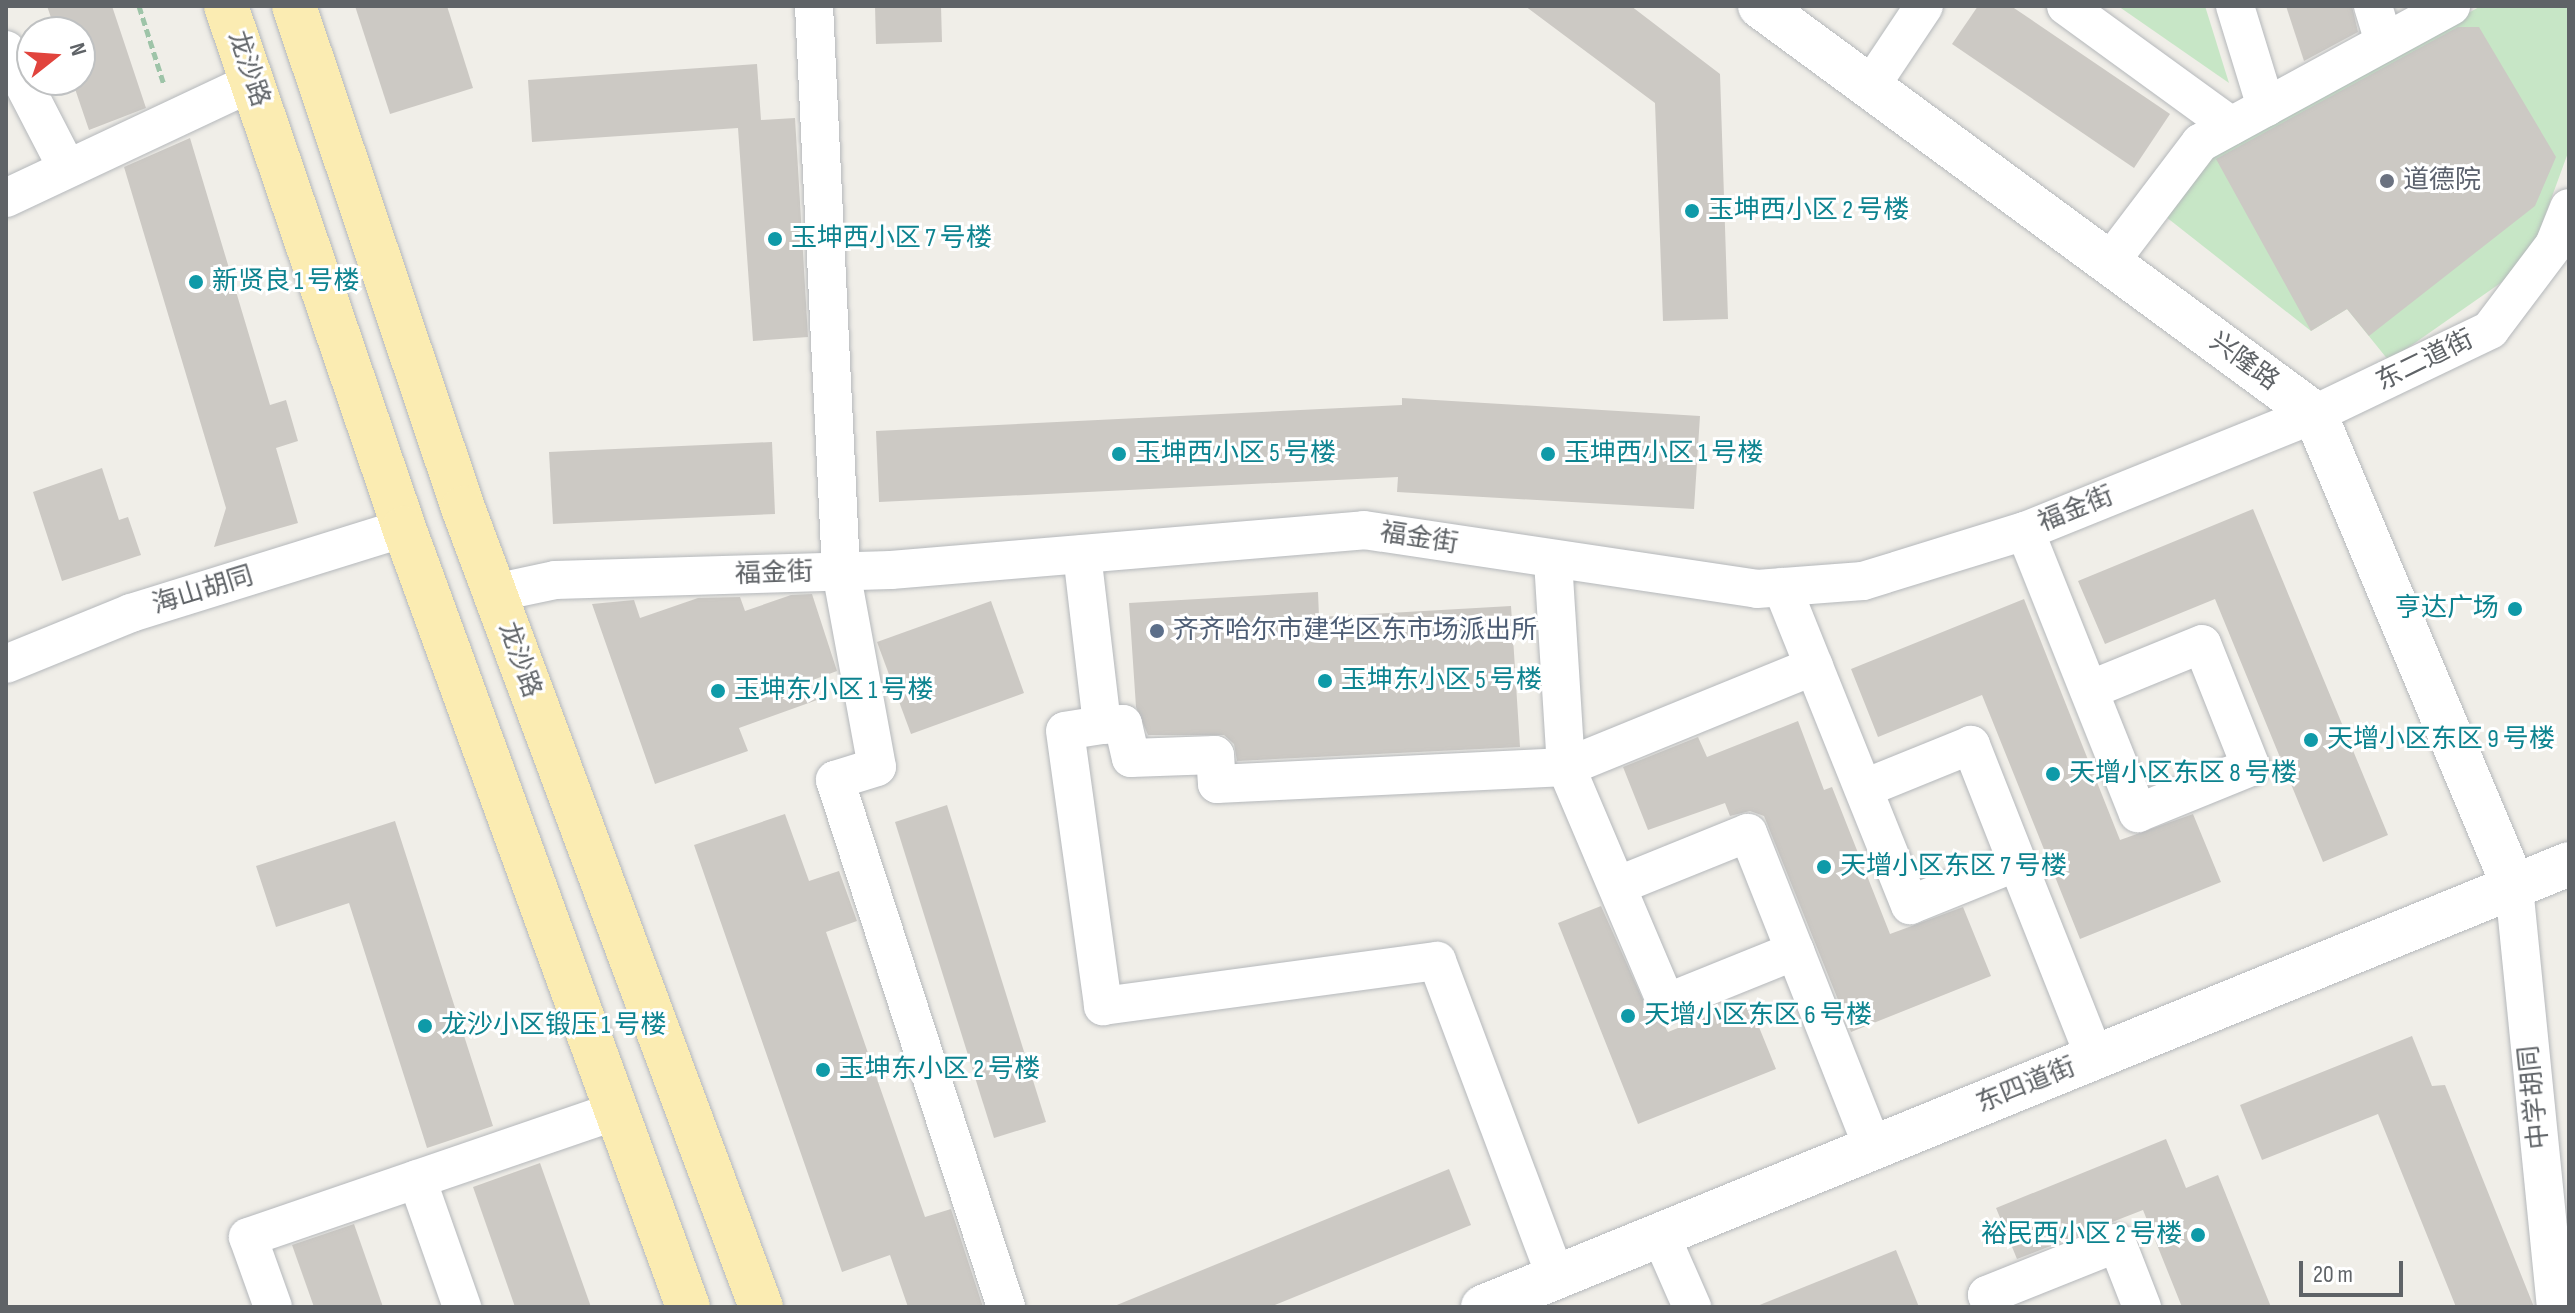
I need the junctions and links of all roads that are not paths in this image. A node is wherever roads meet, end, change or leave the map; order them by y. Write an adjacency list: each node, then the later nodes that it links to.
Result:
1 (226, 6): 12 (main road, 龙沙路)
2 (294, 6): 27 (main road, 龙沙路)
3 (814, 6): 25 (street)
4 (1760, 6): 13 (street, 兴隆路)
5 (1924, 6): 13 (street)
6 (2066, 6): 15 (street)
7 (2235, 6): 14 (street)
8 (2373, 6): 10 (street)
9 (2451, 6): 10 (street)
10 (2384, 42): 14 (street)
11 (6, 50): 16 (street)
12 (252, 82): 16 (street); 21 (main road, 龙沙路)
13 (1870, 87): 19 (street, 兴隆路)
14 (2266, 107): 15 (street)
15 (2231, 126): 19 (street)
16 (66, 166): 17 (street)
17 (6, 198)
18 (2569, 208): 20 (street, 东二道街)
19 (2109, 263): 20 (street, 兴隆路)
20 (2315, 414): 22 (street, 福金街); 37 (street)
21 (404, 528): 28 (street, 海山胡同); 40 (main road, 龙沙路)
22 (2025, 531): 26 (street, 福金街); 30 (street)
23 (1082, 554): 24 (street, 福金街); 25 (street, 福金街); 31 (street)
24 (1553, 560): 26 (street, 福金街); 32 (street)
25 (841, 571): 27 (street, 福金街); 49 (street)
26 (1782, 587): 29 (street)
27 (494, 593): 48 (main road, 龙沙路)
28 (6, 664)
29 (1814, 666): 32 (street); 33 (street)
30 (2089, 690): 30 (street)
31 (1102, 725): 32 (street); 44 (street)
32 (1566, 767): 36 (street)
33 (1865, 788): 34 (street); 34 (street)
34 (2017, 862): 39 (street)
35 (2569, 864): 37 (street, 东四道街)
36 (1619, 885): 38 (street); 38 (street)
37 (2514, 887): 39 (street, 东四道街); 54 (street, 中学胡同)
38 (1795, 951): 41 (street)
39 (2095, 1058): 41 (street, 东四道街)
40 (616, 1111): 42 (street); 47 (main road, 龙沙路)
41 (1873, 1148): 43 (street, 东四道街)
42 (417, 1179): 45 (street); 46 (street)
43 (1660, 1234): 44 (street, 东四道街); 51 (street)
44 (1539, 1291): 50 (street, 东四道街)
45 (273, 1307)
46 (462, 1307)
47 (688, 1307)
48 (761, 1307)
49 (1006, 1307)
50 (1483, 1307)
51 (1692, 1307)
52 (1992, 1307): 53 (street)
53 (2142, 1307)
54 (2556, 1307)

